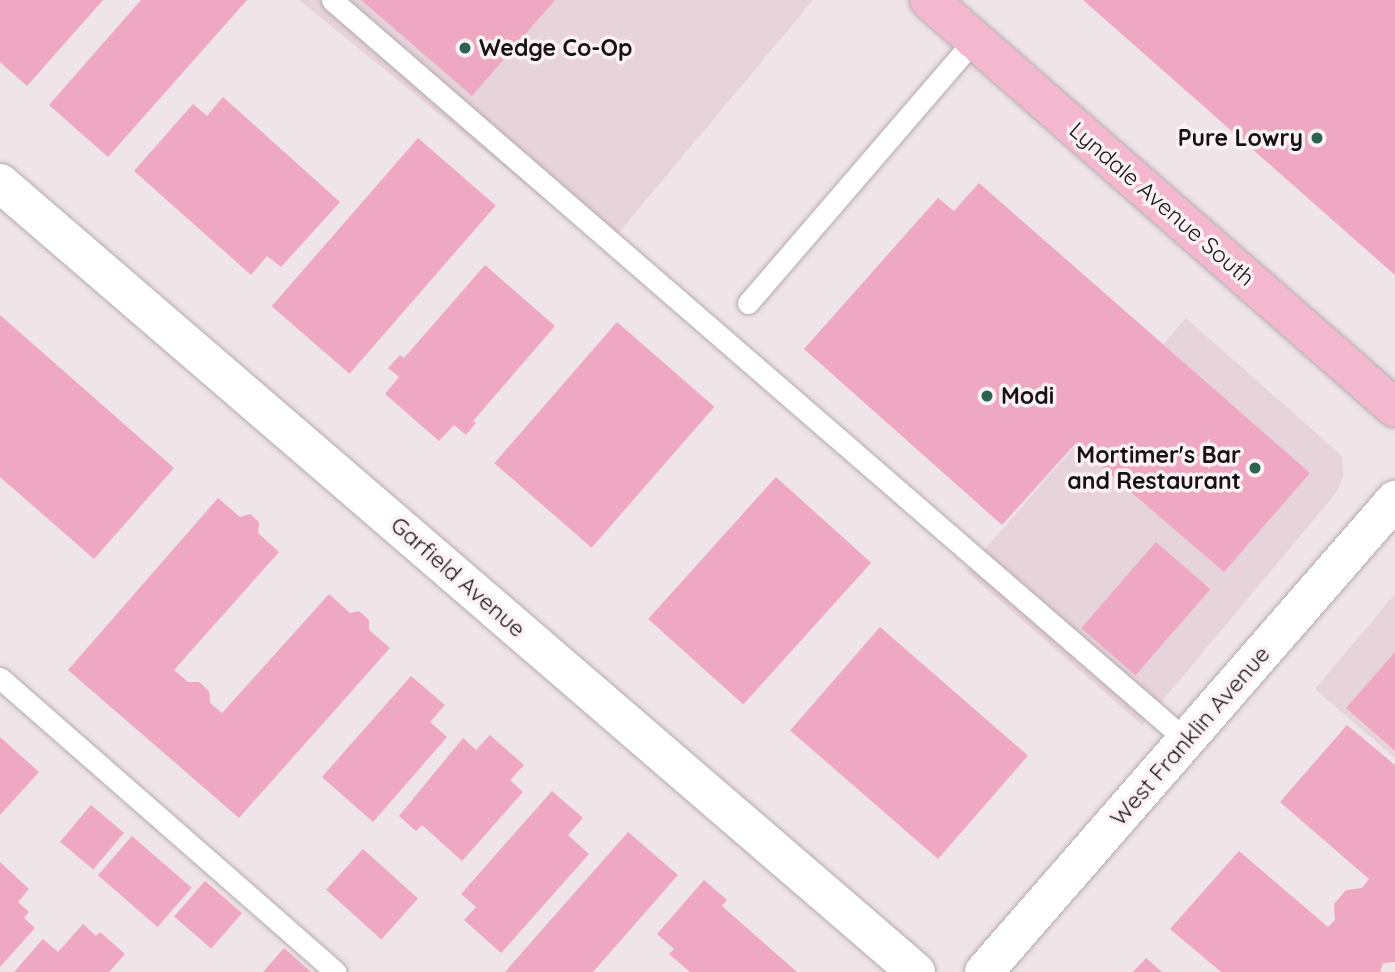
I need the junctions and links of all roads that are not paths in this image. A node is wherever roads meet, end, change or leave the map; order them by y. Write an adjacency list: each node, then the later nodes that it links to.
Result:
1 (332, 0): 9 (lane)
2 (929, 0): 3 (main road, Lyndale Avenue South)
3 (975, 40): 5 (lane); 6 (main road, Lyndale Avenue South)
4 (0, 183): 11 (street, Garfield Avenue)
5 (748, 303)
6 (1395, 408)
7 (1395, 500): 9 (street, West Franklin Avenue)
8 (0, 678): 10 (lane)
9 (1186, 740): 12 (street, West Franklin Avenue)
10 (336, 972)
11 (916, 972)
12 (984, 972)

